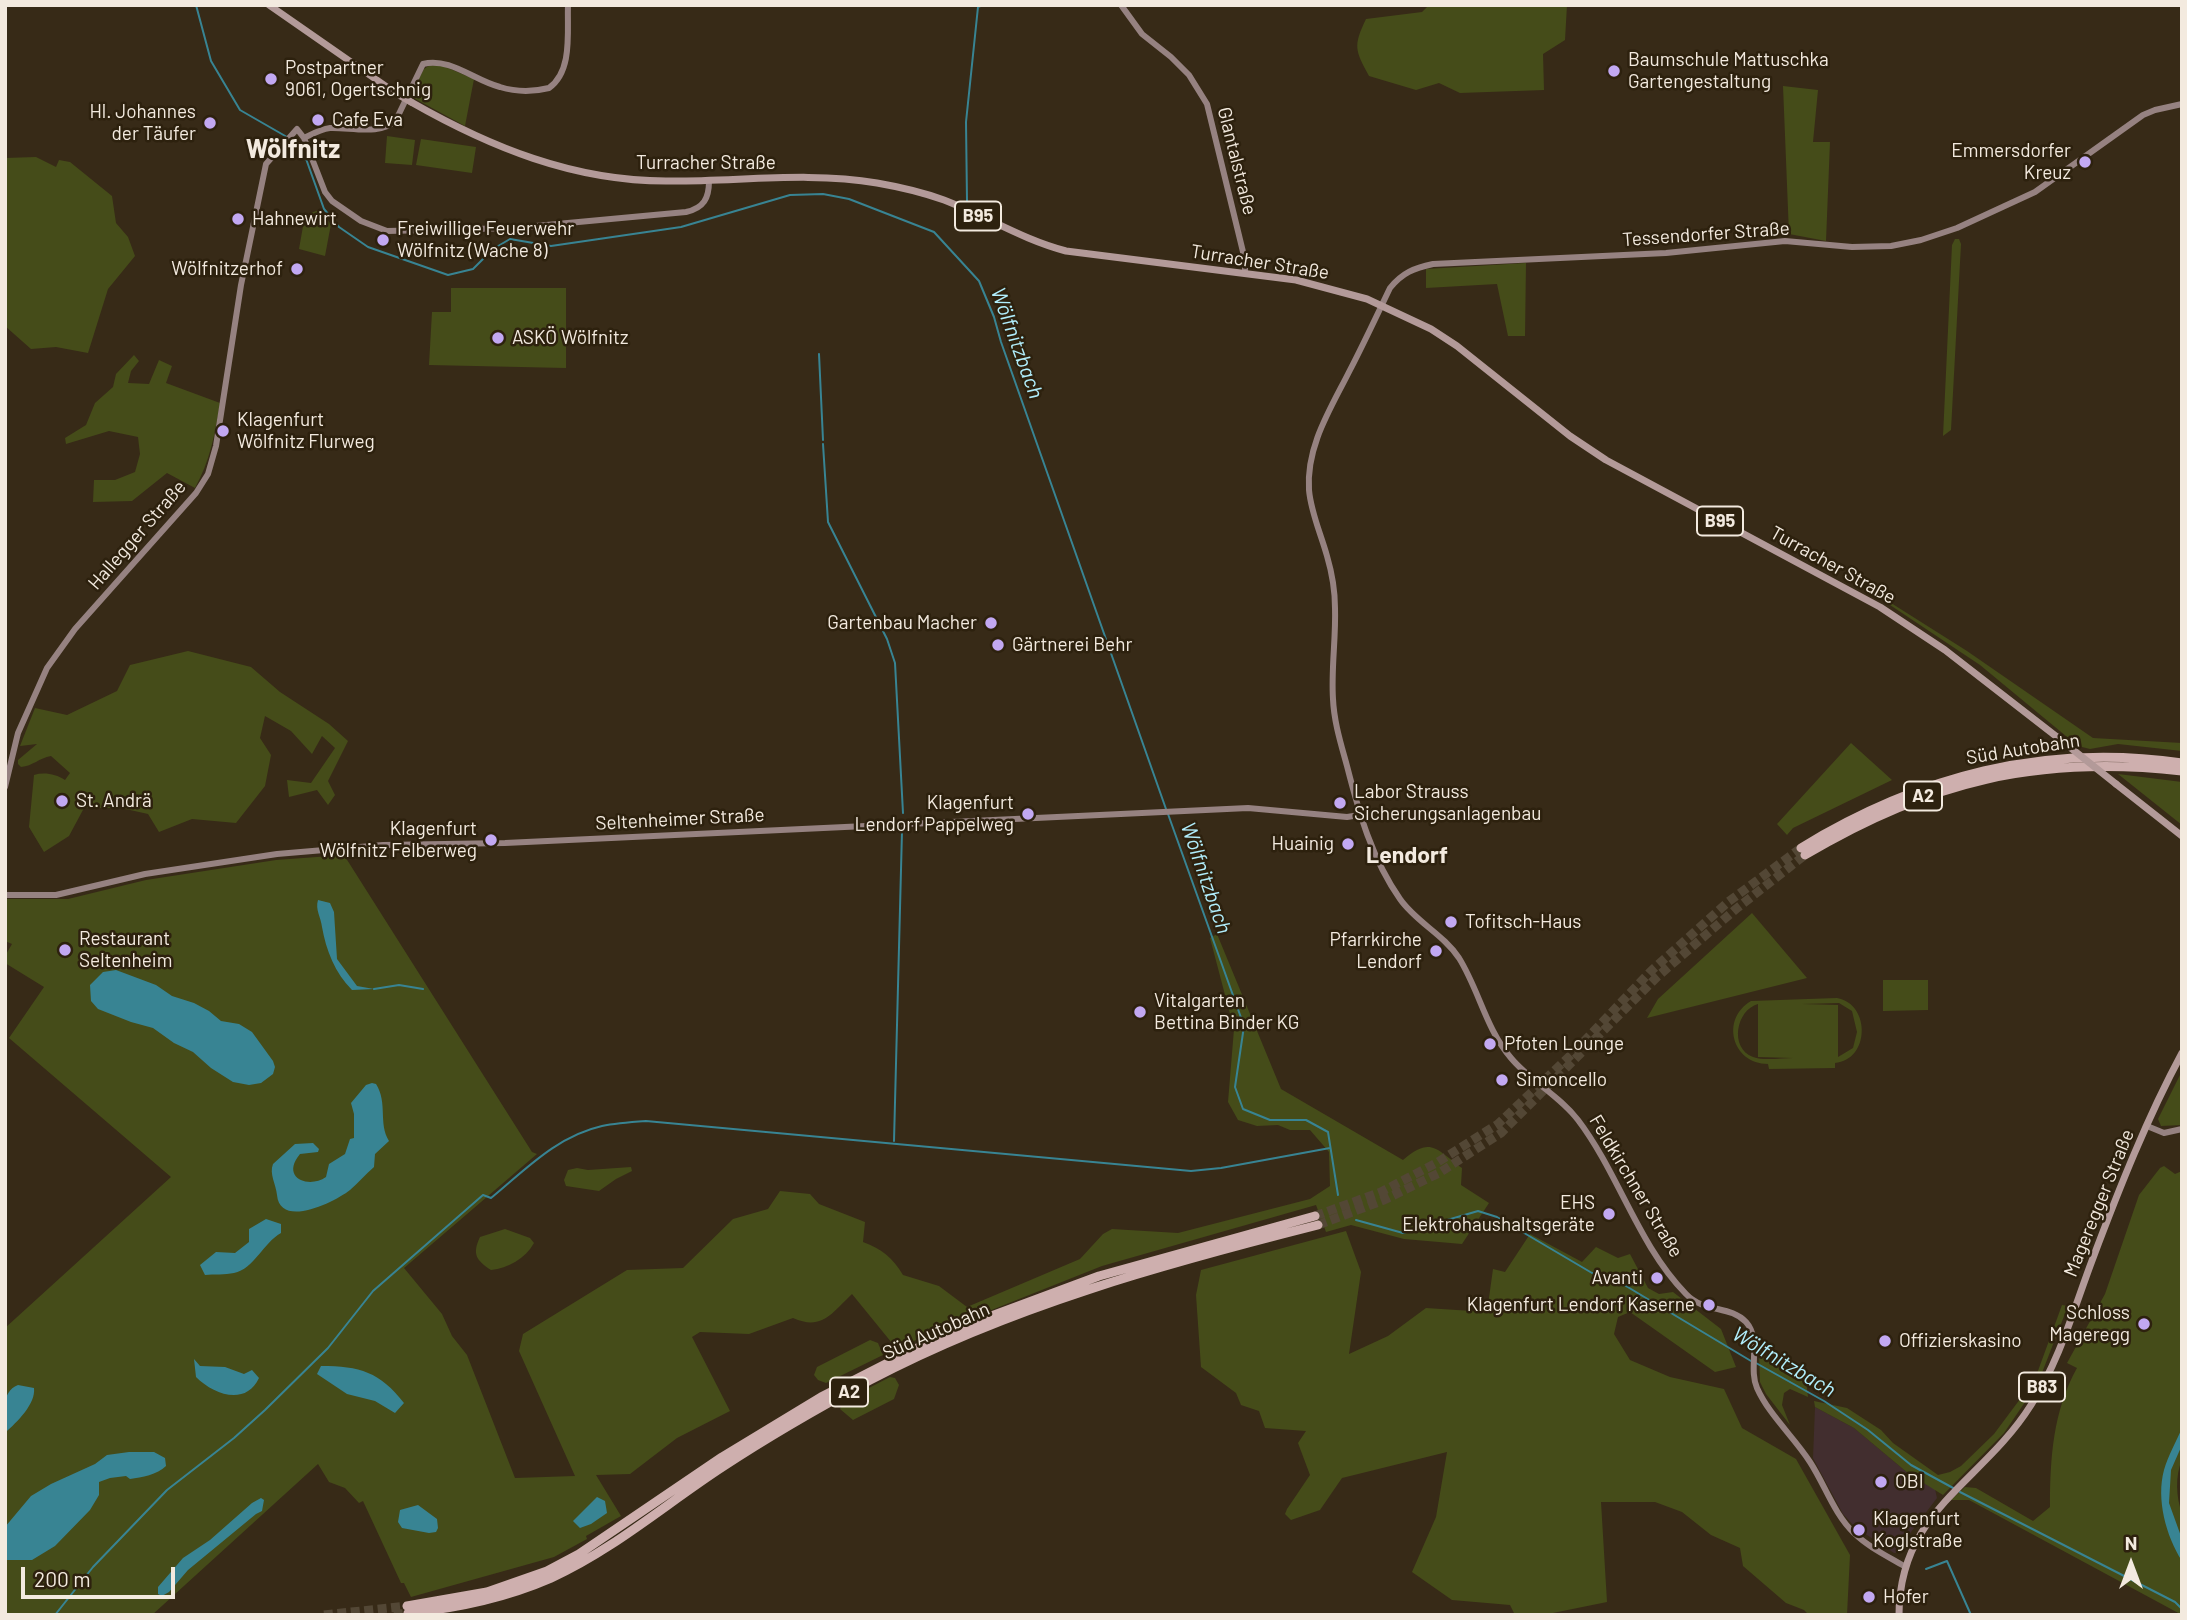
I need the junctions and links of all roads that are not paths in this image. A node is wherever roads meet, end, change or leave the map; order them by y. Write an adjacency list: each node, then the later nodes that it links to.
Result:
1 (269, 5): 6 (main road, Turracher Straße / B95, bridge)
2 (568, 5): 5 (street)
3 (1121, 5): 7 (street, Glantalstraße)
4 (2182, 104): 8 (street, Tessendorfer Straße)
5 (304, 138): 6 (street); 11 (street, Hallegger Straße)
6 (709, 181): 7 (main road, Turracher Straße / B95)
7 (1245, 273): 8 (main road, Turracher Straße / B95)
8 (1382, 305): 12 (street, Feldkirchner Straße); 13 (main road, Turracher Straße / B95, bridge)
9 (2182, 761): 10 (highway, Süd Autobahn / A2)
10 (2182, 771)
11 (5, 787)
12 (1360, 815): 14 (street, Seltenheimer Straße); 19 (street, Feldkirchner Straße)
13 (2182, 836)
14 (5, 895)
15 (2182, 1053): 16 (main road, Mageregger Straße / B83)
16 (2147, 1126): 17 (street, Mageregger Straße); 19 (main road, Mageregger Straße / B83)
17 (2182, 1129)
18 (1317, 1220): 20 (highway, Süd Autobahn / A2)
19 (1904, 1566): 21 (main road, B83)
20 (408, 1610)
21 (1899, 1615)

